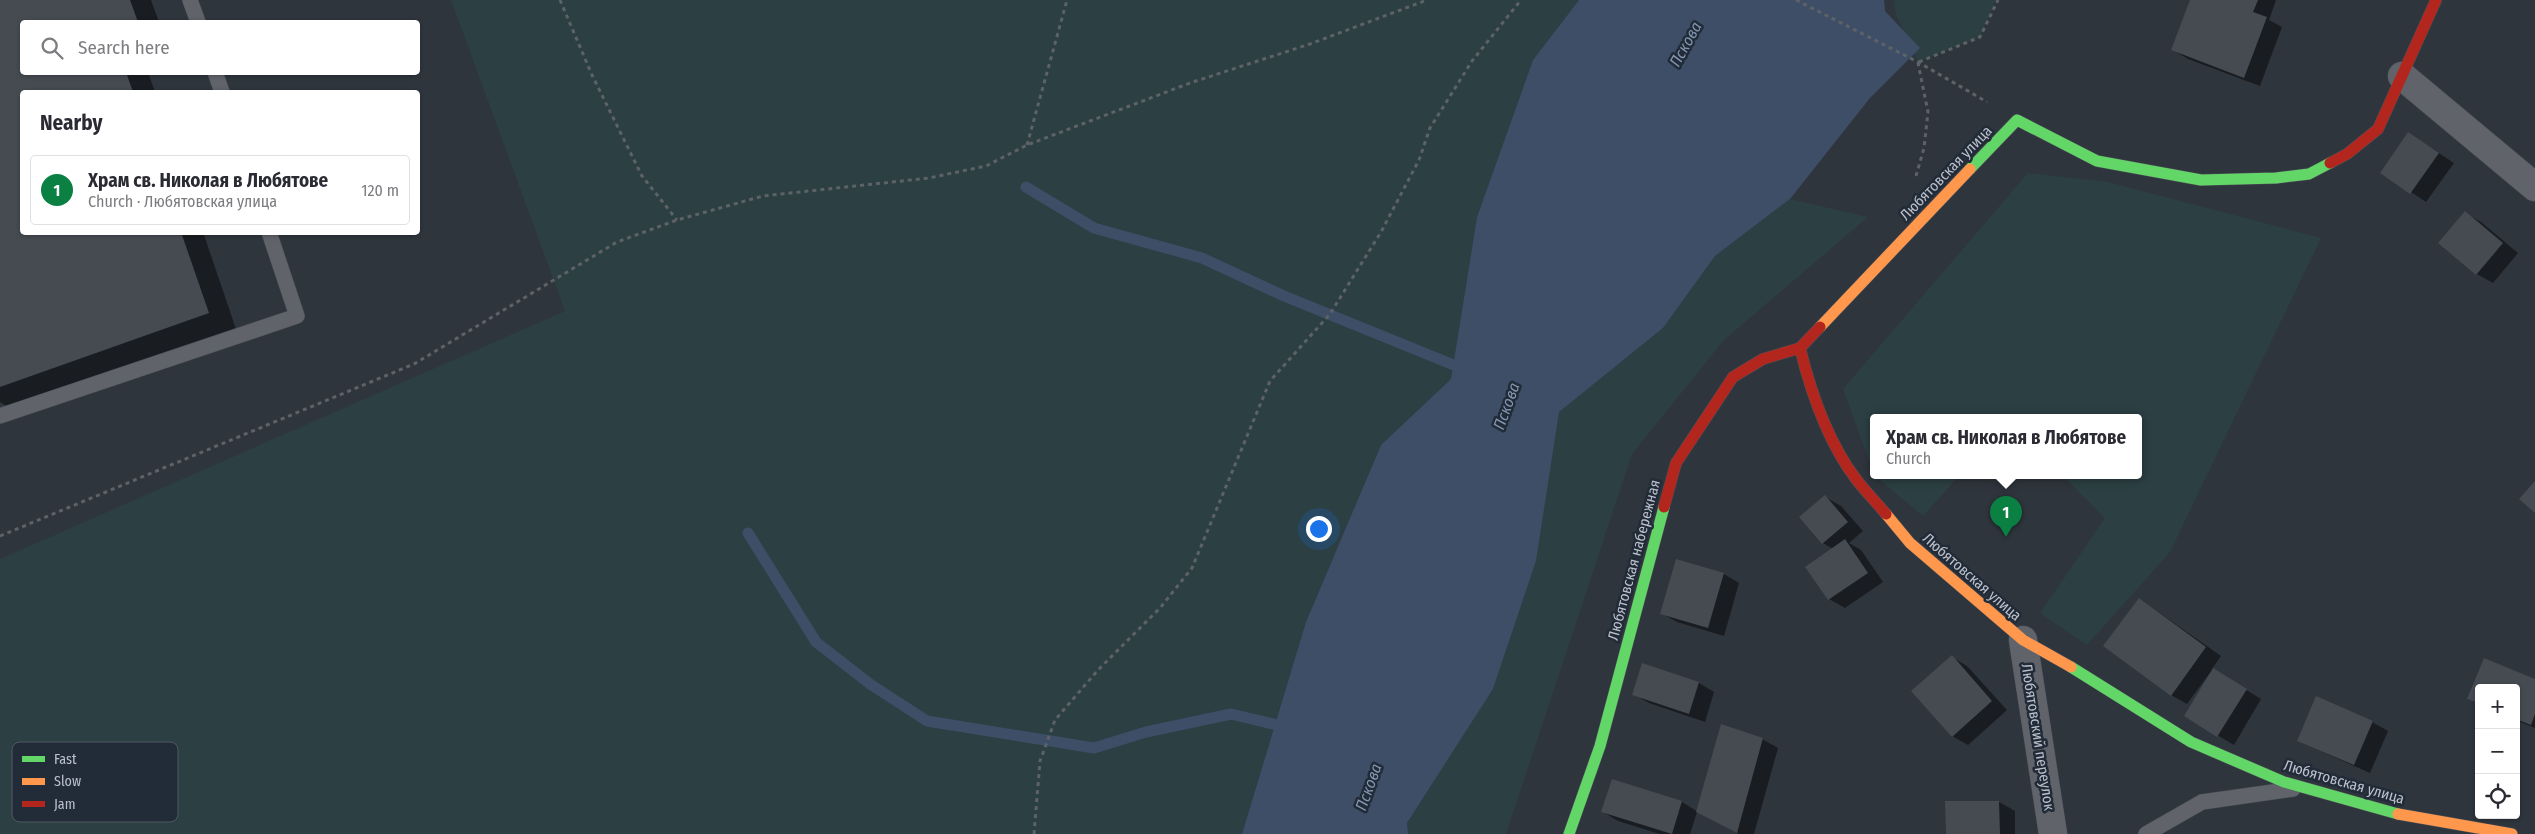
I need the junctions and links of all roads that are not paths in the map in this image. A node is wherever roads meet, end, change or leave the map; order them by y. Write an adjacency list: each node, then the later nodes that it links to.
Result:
1 (190, 0): 3 (lane)
2 (2436, 0): 5 (street)
3 (197, 20)
4 (216, 75): 6 (lane)
5 (2402, 76): 7 (street); 9 (street, Любятовская улица)
6 (221, 90)
7 (2535, 187)
8 (270, 235): 10 (lane)
9 (1800, 348): 11 (street, Любятовская улица); 13 (street, Любятовская набережная)
10 (0, 416)
11 (2023, 640): 12 (street, Любятовская улица); 14 (street, Любятовский переулок)
12 (2302, 788): 15 (lane); 16 (street, Любятовская улица)
13 (1569, 834)
14 (2053, 834)
15 (2146, 834)
16 (2512, 834)

